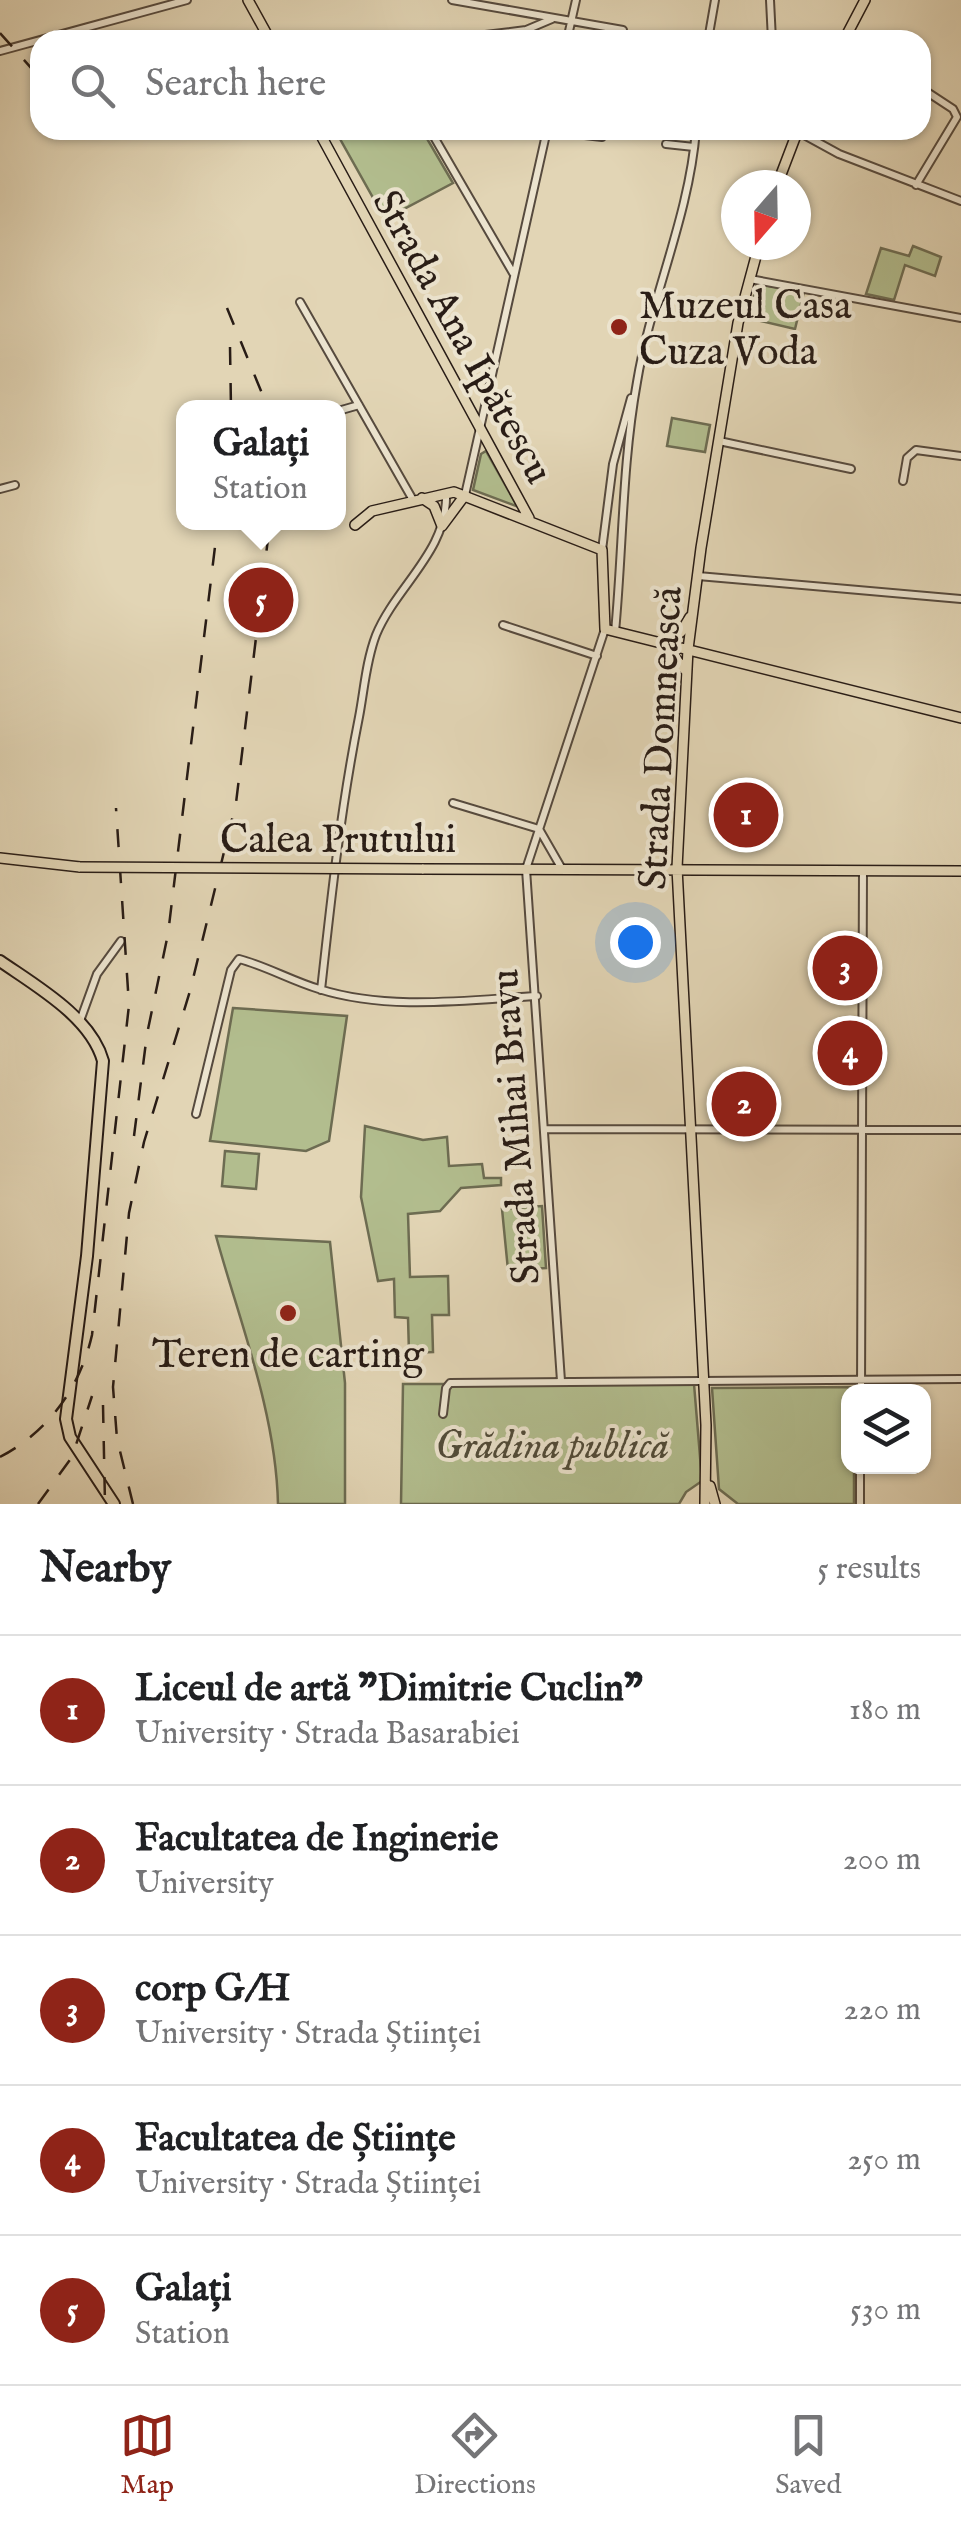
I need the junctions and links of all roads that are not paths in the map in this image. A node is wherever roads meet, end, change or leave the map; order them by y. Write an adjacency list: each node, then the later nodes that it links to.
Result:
1 (186, 0): 10 (street)
2 (248, 0): 11 (main road)
3 (455, 0): 8 (street)
4 (576, 0): 9 (street)
5 (715, 0): 15 (street)
6 (770, 0): 16 (street)
7 (865, 0): 17 (main road)
8 (553, 19): 9 (street); 12 (street)
9 (571, 23): 13 (street); 14 (street)
10 (77, 30)
11 (264, 30)
12 (526, 30)
13 (569, 30)
14 (623, 30)
15 (710, 30)
16 (772, 30)
17 (849, 30)
18 (30, 43): 19 (street)
19 (0, 51)
20 (931, 95): 30 (street)
21 (323, 140): 40 (main road, Strada Ana Ipătescu)
22 (436, 140): 33 (street)
23 (543, 140): 33 (street)
24 (695, 140): 28 (street)
25 (793, 140): 29 (main road)
26 (814, 140): 30 (street)
27 (666, 144): 28 (street)
28 (694, 147): 37 (street)
29 (782, 170)
30 (916, 184): 31 (street)
31 (961, 201)
32 (755, 260): 34 (main road, Strada Domnească)
33 (514, 274): 40 (street)
34 (749, 279): 36 (street); 41 (main road, Strada Domnească)
35 (300, 302): 38 (street)
36 (961, 318)
37 (637, 378): 53 (street); 58 (street)
38 (359, 405): 39 (street); 49 (street)
39 (346, 409)
40 (480, 427): 48 (street); 50 (main road, Strada Ana Ipătescu)
41 (718, 440): 43 (street); 54 (main road, Strada Domnească)
42 (961, 456): 44 (street)
43 (851, 469)
44 (903, 481)
45 (16, 485): 46 (street)
46 (0, 488)
47 (446, 493): 48 (main road); 49 (main road); 52 (street)
48 (465, 495): 50 (main road); 52 (main road)
49 (418, 499): 51 (main road); 52 (main road)
50 (529, 518): 53 (main road)
51 (355, 525)
52 (442, 526): 74 (street)
53 (602, 550): 58 (main road)
54 (698, 576): 55 (street); 56 (main road, Strada Domnească)
55 (961, 598)
56 (693, 610): 59 (main road); 60 (main road, Strada Domnească)
57 (503, 625): 61 (street)
58 (610, 631): 59 (main road); 61 (street)
59 (663, 644): 60 (main road); 62 (main road)
60 (688, 649): 62 (main road, Strada Domnească); 63 (main road)
61 (596, 656): 65 (street)
62 (687, 674): 69 (main road, Strada Domnească)
63 (961, 718)
64 (453, 804): 65 (street)
65 (539, 830): 67 (street); 68 (street)
66 (0, 858): 67 (main road, Calea Prutului, bridge)
67 (526, 869): 68 (main road, Calea Prutului); 75 (street, Strada Mihai Bravu)
68 (562, 869): 69 (main road, Calea Prutului)
69 (677, 869): 70 (main road, Calea Prutului); 79 (main road, Strada Domnească)
70 (863, 870): 71 (main road, Calea Prutului); 80 (street)
71 (961, 872)
72 (121, 941): 76 (street)
73 (0, 960): 76 (highway)
74 (320, 990): 75 (street); 77 (street)
75 (537, 996): 78 (street, Strada Mihai Bravu)
76 (80, 1022): 89 (highway)
77 (196, 1114)
78 (544, 1129): 79 (street); 85 (street, Strada Mihai Bravu)
79 (690, 1130): 80 (street); 83 (main road, Strada Domnească)
80 (862, 1130): 81 (street); 84 (street)
81 (961, 1130)
82 (961, 1379): 84 (street)
83 (704, 1380): 84 (street); 85 (street); 90 (main road, Strada Domnească)
84 (860, 1380): 86 (street)
85 (561, 1381): 87 (street)
86 (860, 1384)
87 (442, 1414)
88 (860, 1474): 91 (street)
89 (114, 1504)
90 (710, 1504)
91 (860, 1504)

